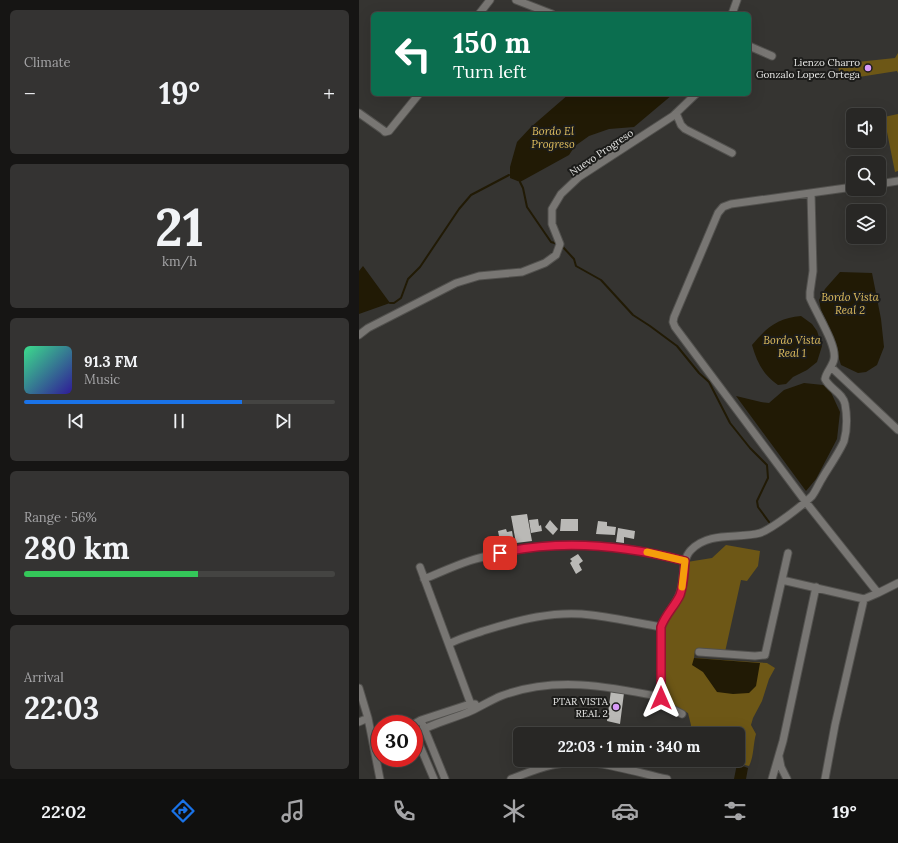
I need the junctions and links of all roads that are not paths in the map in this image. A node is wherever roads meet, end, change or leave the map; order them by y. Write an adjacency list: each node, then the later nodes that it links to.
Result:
1 (490, 0): 4 (street)
2 (516, 0): 5 (street)
3 (737, 0): 6 (street)
4 (481, 12)
5 (547, 12)
6 (733, 12)
7 (751, 47): 8 (street)
8 (772, 56)
9 (417, 96): 11 (street)
10 (694, 96): 12 (street, Nuevo Progreso)
11 (359, 113)
12 (676, 113): 13 (street); 18 (street, Nuevo Progreso)
13 (733, 153)
14 (898, 181): 15 (street)
15 (886, 183)
16 (846, 188): 17 (street)
17 (811, 193): 19 (street); 21 (street)
18 (359, 335)
19 (831, 367): 20 (street); 21 (street)
20 (898, 430)
21 (805, 501): 23 (street); 29 (street)
22 (788, 552): 26 (street)
23 (685, 561): 25 (street); 31 (street)
24 (420, 567): 25 (street)
25 (424, 579): 32 (street)
26 (782, 580): 28 (street); 33 (street)
27 (898, 583): 29 (street)
28 (816, 587): 30 (street); 44 (street)
29 (878, 593): 30 (street)
30 (864, 599): 52 (street)
31 (661, 627): 32 (street); 35 (street)
32 (449, 644): 36 (street)
33 (699, 652)
34 (359, 688): 38 (street)
35 (661, 698): 36 (street); 37 (street)
36 (471, 707): 39 (street); 42 (street)
37 (681, 714)
38 (369, 718): 40 (street); 45 (street)
39 (423, 719)
40 (359, 722)
41 (423, 724): 42 (street)
42 (425, 728): 47 (street)
43 (423, 752): 46 (street)
44 (779, 757): 50 (street); 51 (street)
45 (380, 779)
46 (434, 779)
47 (445, 779)
48 (511, 779): 49 (street)
49 (667, 779)
50 (772, 779)
51 (787, 779)
52 (825, 779)

